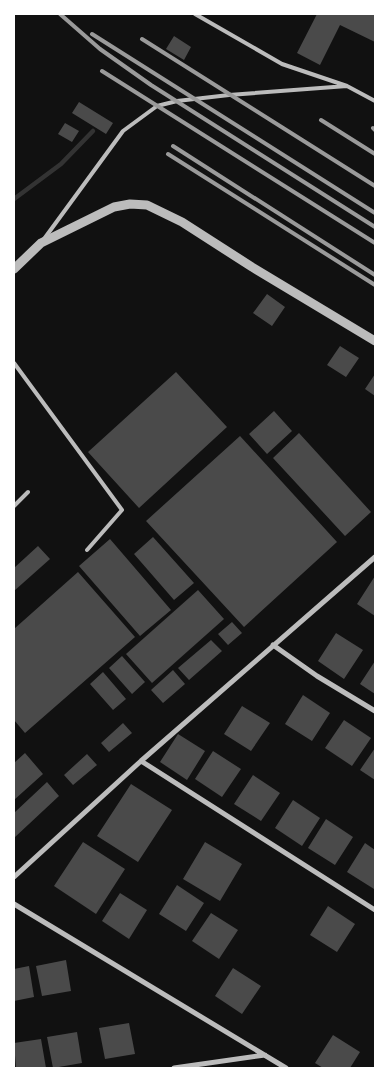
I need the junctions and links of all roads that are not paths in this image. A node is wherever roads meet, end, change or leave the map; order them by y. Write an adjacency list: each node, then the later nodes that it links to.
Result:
1 (195, 14): 2 (lane)
2 (347, 86): 3 (lane); 4 (lane)
3 (375, 101)
4 (41, 243): 5 (street); 6 (street)
5 (14, 268)
6 (375, 341)
7 (14, 364): 10 (lane)
8 (28, 492): 9 (lane)
9 (14, 506)
10 (87, 550)
11 (375, 558): 12 (street)
12 (273, 645): 13 (street); 14 (street)
13 (375, 711)
14 (142, 761): 15 (street); 17 (street)
15 (14, 877)
16 (14, 904): 18 (street)
17 (375, 910)
18 (266, 1054): 19 (street); 20 (street)
19 (174, 1068)
20 (286, 1068)

